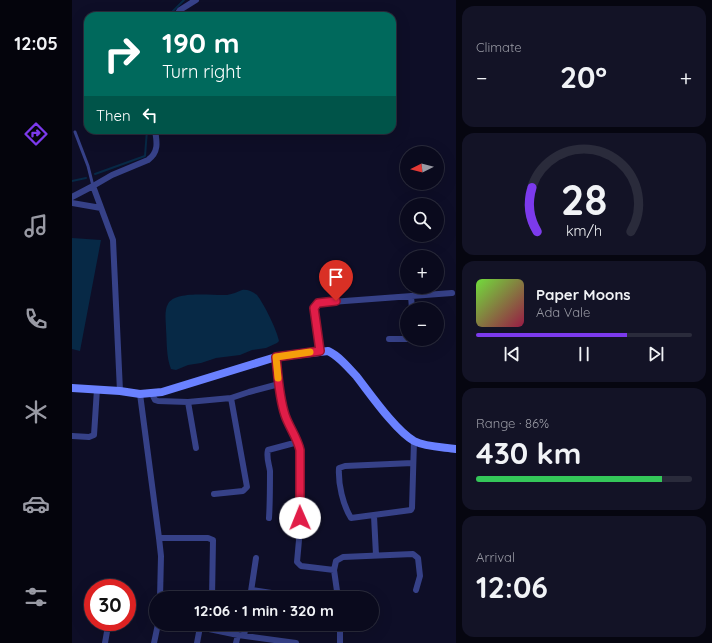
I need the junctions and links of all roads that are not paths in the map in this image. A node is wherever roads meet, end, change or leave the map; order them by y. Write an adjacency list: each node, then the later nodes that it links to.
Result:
1 (196, 0): 2 (street)
2 (179, 12)
3 (75, 132): 5 (lane)
4 (155, 134): 5 (street)
5 (93, 186): 6 (street); 8 (street)
6 (72, 197)
7 (72, 203): 8 (street)
8 (101, 208): 19 (street)
9 (452, 293): 10 (street)
10 (411, 296): 11 (street); 14 (street)
11 (411, 302)
12 (389, 339): 13 (street)
13 (400, 339)
14 (320, 351): 15 (main road); 25 (main road)
15 (276, 357): 16 (street); 21 (main road)
16 (279, 384): 22 (street); 26 (street)
17 (72, 388): 18 (main road)
18 (97, 389): 19 (main road); 24 (street)
19 (120, 391): 20 (main road)
20 (140, 394): 21 (main road); 33 (street)
21 (152, 394): 23 (street)
22 (231, 398): 23 (street); 30 (street)
23 (188, 402): 27 (street)
24 (72, 436)
25 (414, 441): 28 (main road); 29 (street)
26 (298, 442): 32 (street); 36 (street)
27 (196, 448)
28 (456, 449)
29 (413, 463): 31 (street); 31 (street)
30 (214, 494)
31 (374, 516): 34 (street)
32 (269, 518)
33 (159, 538): 39 (street); 40 (street)
34 (376, 555): 36 (street); 38 (street)
35 (256, 558): 37 (street)
36 (334, 570): 42 (street)
37 (252, 590): 41 (street)
38 (416, 590)
39 (160, 591)
40 (212, 591)
41 (258, 591)
42 (337, 591)
43 (107, 631): 51 (street)
44 (157, 631): 52 (street)
45 (199, 631): 53 (street)
46 (218, 631): 49 (street)
47 (243, 631): 49 (street)
48 (340, 631): 56 (street)
49 (241, 636): 50 (street); 54 (street)
50 (273, 642): 55 (street)
51 (105, 643)
52 (154, 643)
53 (197, 643)
54 (236, 643)
55 (296, 643)
56 (340, 643)

